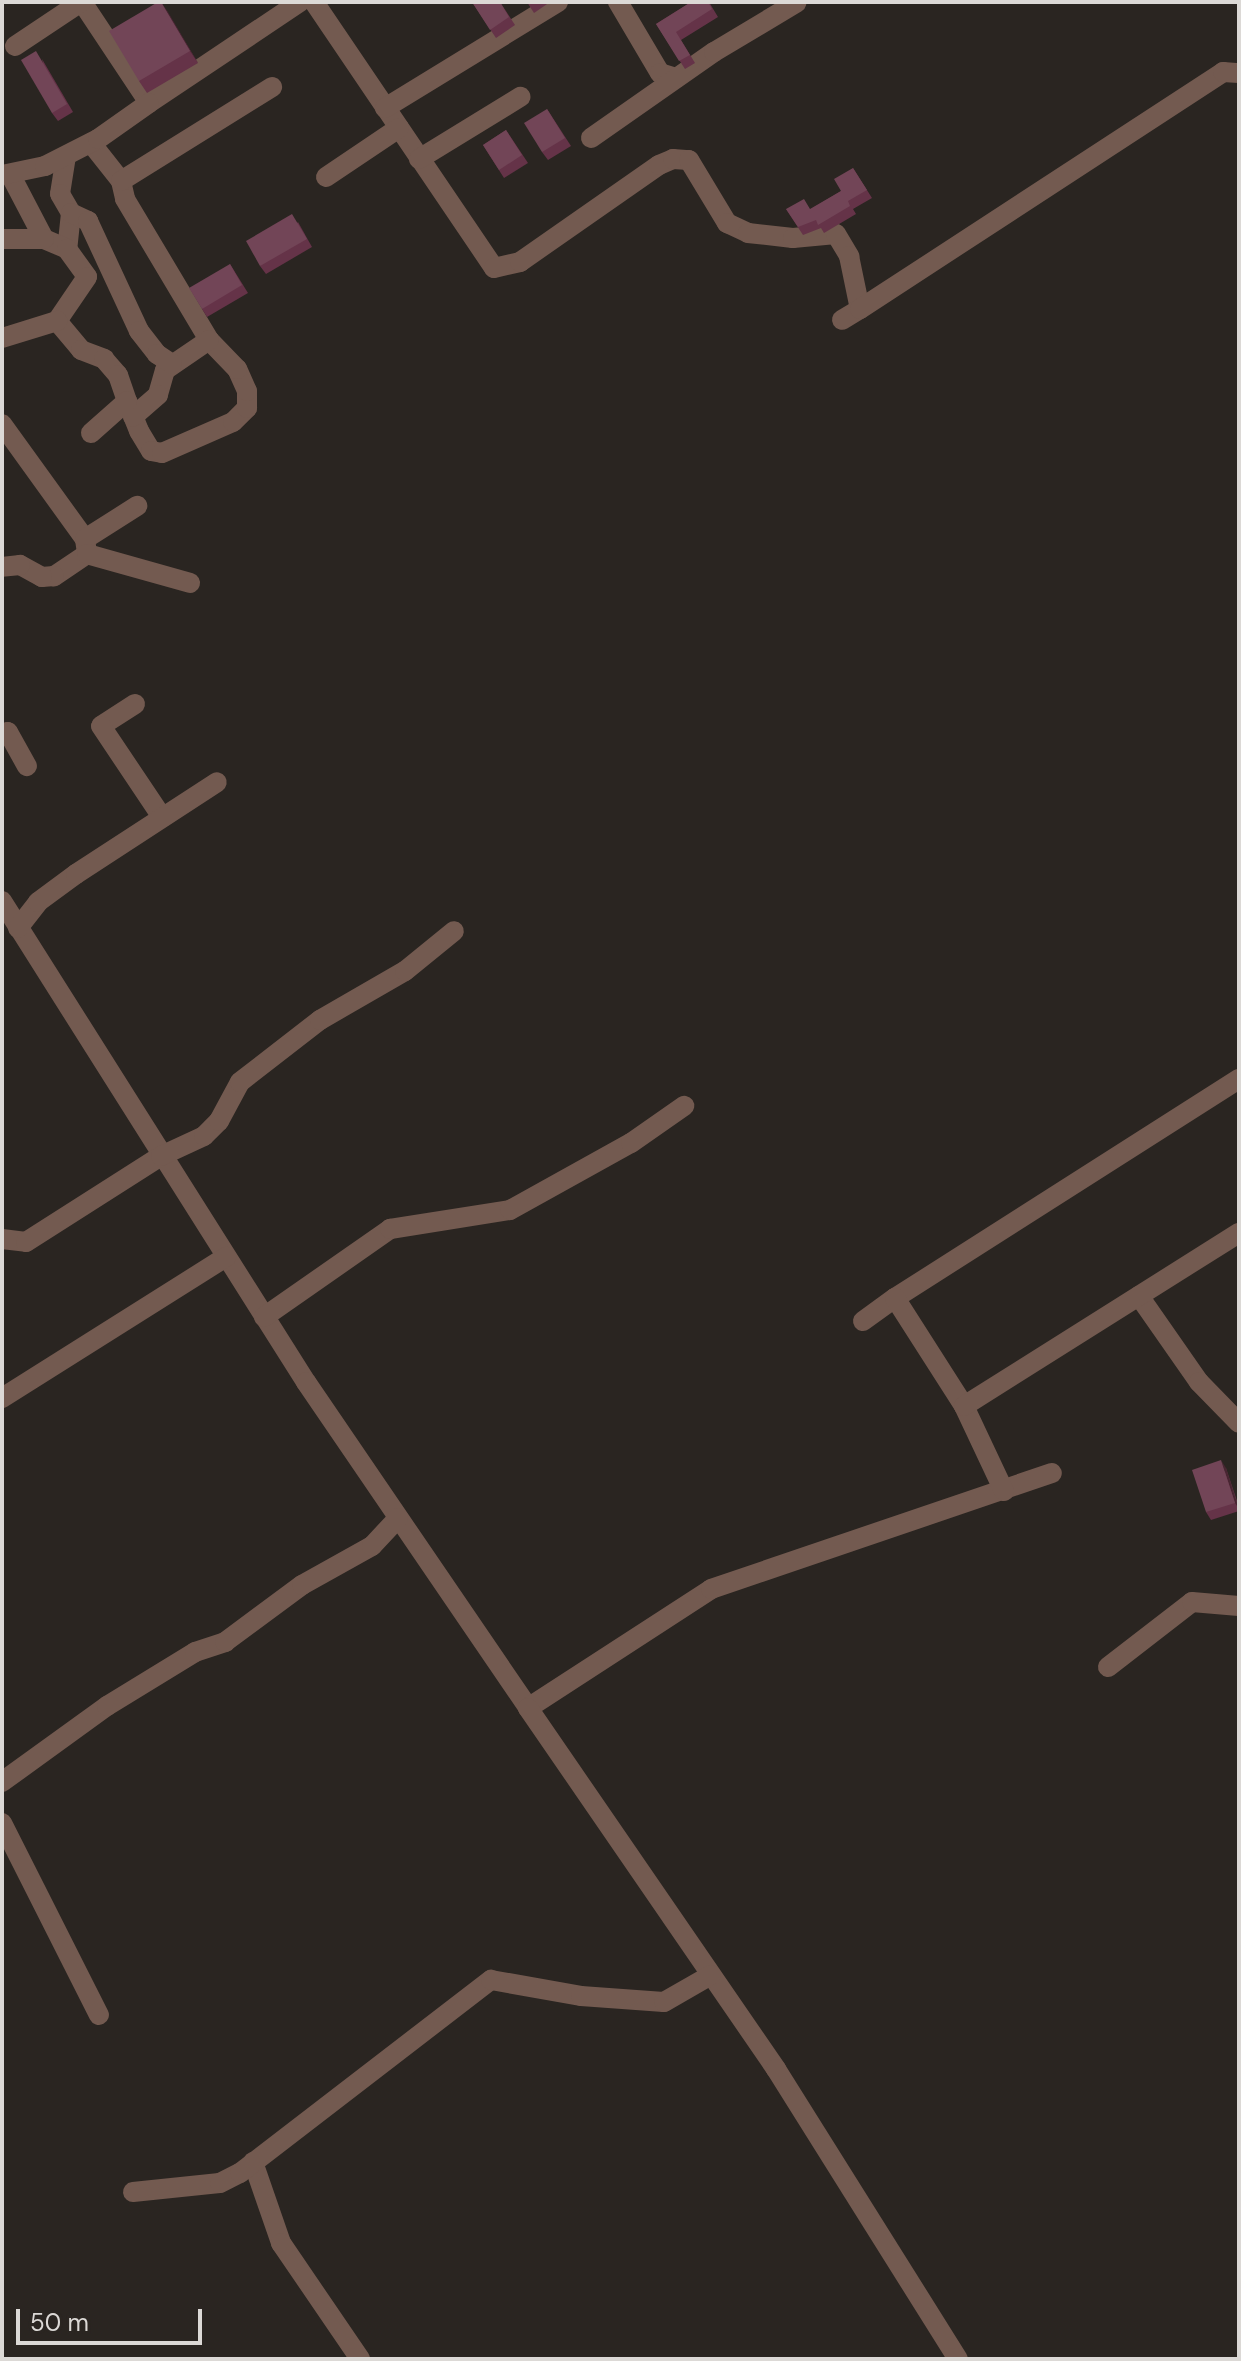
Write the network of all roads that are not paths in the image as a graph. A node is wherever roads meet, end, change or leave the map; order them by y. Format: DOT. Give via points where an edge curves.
graph roads {
  1 [pos="82,2"];
  2 [pos="300,2"];
  3 [pos="314,2"];
  4 [pos="558,2"];
  5 [pos="618,2"];
  6 [pos="796,2"];
  7 [pos="15,46"];
  8 [pos="1239,73"];
  9 [pos="676,78"];
  10 [pos="272,87"];
  11 [pos="520,97"];
  12 [pos="149,103"];
  13 [pos="385,108"];
  14 [pos="399,128"];
  15 [pos="591,138"];
  16 [pos="91,143"];
  17 [pos="66,156"];
  18 [pos="419,159"];
  19 [pos="6,175"];
  20 [pos="326,177"];
  21 [pos="121,181"];
  22 [pos="71,213"];
  23 [pos="2,239"];
  24 [pos="44,239"];
  25 [pos="67,249"];
  26 [pos="860,309"];
  27 [pos="842,320"];
  28 [pos="57,321"];
  29 [pos="2,338"];
  30 [pos="209,340"];
  31 [pos="172,364"];
  32 [pos="130,409"];
  33 [pos="2,424"];
  34 [pos="91,433"];
  35 [pos="137,506"];
  36 [pos="86,546"];
  37 [pos="2,567"];
  38 [pos="190,583"];
  39 [pos="135,704"];
  40 [pos="2,736"];
  41 [pos="27,766"];
  42 [pos="217,782"];
  43 [pos="162,817"];
  44 [pos="2,901"];
  45 [pos="18,928"];
  46 [pos="454,931"];
  47 [pos="1239,1079"];
  48 [pos="684,1106"];
  49 [pos="161,1156"];
  50 [pos="1239,1233"];
  51 [pos="2,1239"];
  52 [pos="226,1257"];
  53 [pos="1139,1296"];
  54 [pos="895,1298"];
  55 [pos="264,1317"];
  56 [pos="863,1321"];
  57 [pos="2,1398"];
  58 [pos="964,1406"];
  59 [pos="1239,1423"];
  60 [pos="1052,1473"];
  61 [pos="1004,1491"];
  62 [pos="398,1518"];
  63 [pos="1239,1606"];
  64 [pos="1108,1667"];
  65 [pos="528,1708"];
  66 [pos="2,1782"];
  67 [pos="2,1823"];
  68 [pos="711,1975"];
  69 [pos="99,2015"];
  70 [pos="253,2162"];
  71 [pos="133,2192"];
  72 [pos="360,2359"];
  73 [pos="958,2359"];
  1 -- 7 [label="street"];
  1 -- 12 [label="street"];
  2 -- 12 [label="street"];
  3 -- 13 [label="street"];
  4 -- 13 [label="street"];
  5 -- 9 [label="street" via="660,73"];
  6 -- 9 [label="street"];
  8 -- 26 [label="street" via="1223,72"];
  9 -- 15 [label="street"];
  10 -- 21 [label="street"];
  11 -- 18 [label="street"];
  12 -- 16 [label="street"];
  13 -- 14 [label="street"];
  14 -- 18 [label="street"];
  14 -- 20 [label="street"];
  16 -- 17 [label="street"];
  16 -- 21 [label="street"];
  17 -- 19 [label="street"];
  17 -- 22 [label="street" via="60,194"];
  18 -- 26 [label="street" via="494,268 520,262 659,165 689,160 727,223 763,235 836,234 849,256"];
  19 -- 24 [label="street"];
  21 -- 30 [label="street" via="125,199"];
  22 -- 25 [label="street"];
  22 -- 31 [label="street" via="88,221 139,331"];
  23 -- 24 [label="street"];
  24 -- 25 [label="street"];
  25 -- 28 [label="street" via="87,277"];
  26 -- 27 [label="street"];
  28 -- 29 [label="street"];
  28 -- 32 [label="street" via="81,350 104,359"];
  30 -- 31 [label="street"];
  30 -- 32 [label="street" via="237,369 247,391 247,408 233,422 162,453 151,451"];
  31 -- 32 [label="street" via="158,395"];
  32 -- 34 [label="street"];
  33 -- 36 [label="street"];
  35 -- 36 [label="street"];
  36 -- 37 [label="street" via="54,576 42,577 20,565"];
  36 -- 38 [label="street"];
  39 -- 43 [label="street" via="101,726"];
  40 -- 41 [label="street" via="8,732"];
  42 -- 43 [label="street"];
  43 -- 45 [label="street" via="38,902"];
  44 -- 45 [label="street"];
  45 -- 49 [label="street"];
  46 -- 49 [label="street" via="405,971 302,1034 240,1082 219,1121 204,1136"];
  47 -- 54 [label="street"];
  48 -- 55 [label="street" via="631,1143 510,1210 390,1229"];
  49 -- 51 [label="street" via="26,1242"];
  49 -- 52 [label="street"];
  50 -- 53 [label="street"];
  52 -- 55 [label="street"];
  52 -- 57 [label="street"];
  53 -- 58 [label="street"];
  53 -- 59 [label="street" via="1199,1382"];
  54 -- 56 [label="street"];
  54 -- 58 [label="street"];
  55 -- 62 [label="street"];
  58 -- 61 [label="street"];
  60 -- 61 [label="street"];
  61 -- 65 [label="street" via="711,1589"];
  62 -- 65 [label="street"];
  62 -- 66 [label="street" via="372,1546 302,1585 225,1642 195,1652 107,1706"];
  63 -- 64 [label="street" via="1192,1602"];
  65 -- 68 [label="street"];
  67 -- 69 [label="street"];
  68 -- 70 [label="street" via="664,2002 581,1996 491,1980"];
  68 -- 73 [label="street"];
  70 -- 71 [label="street" via="220,2183"];
  70 -- 72 [label="street" via="281,2243"];
}
